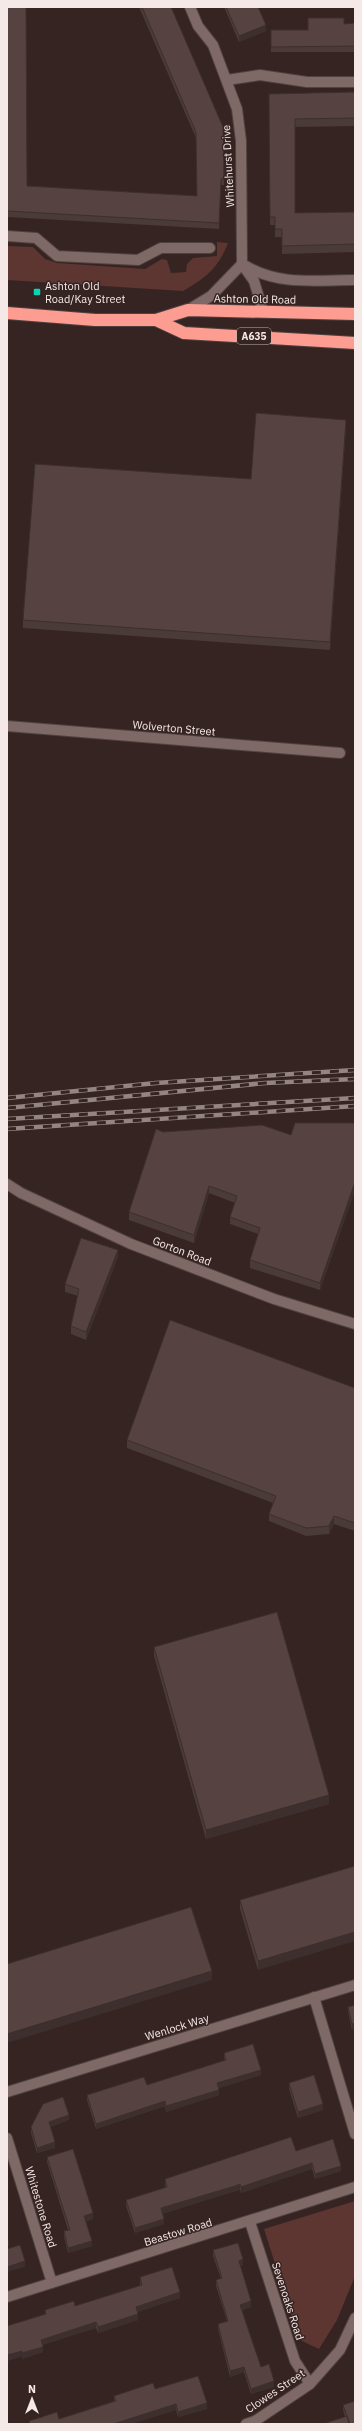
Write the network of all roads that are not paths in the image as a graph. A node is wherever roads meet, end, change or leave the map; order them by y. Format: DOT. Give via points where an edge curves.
graph roads {
  1 [pos="190,7"];
  2 [pos="227,80"];
  3 [pos="355,82"];
  4 [pos="7,236"];
  5 [pos="210,248"];
  6 [pos="242,264"];
  7 [pos="355,280"];
  8 [pos="188,310"];
  9 [pos="263,311"];
  10 [pos="7,313"];
  11 [pos="355,314"];
  12 [pos="156,320"];
  13 [pos="355,343"];
  14 [pos="7,726"];
  15 [pos="340,753"];
  16 [pos="7,1184"];
  17 [pos="355,1324"];
  18 [pos="355,1985"];
  19 [pos="314,1997"];
  20 [pos="7,2092"];
  21 [pos="355,2134"];
  22 [pos="7,2138"];
  23 [pos="355,2187"];
  24 [pos="250,2222"];
  25 [pos="52,2283"];
  26 [pos="7,2297"];
  27 [pos="355,2318"];
  28 [pos="310,2384"];
  29 [pos="246,2424"];
  1 -- 2 [label="street, Whitehurst Drive" via="198,26 213,45"];
  2 -- 3 [label="street" via="260,75 307,82"];
  2 -- 6 [label="street, Whitehurst Drive" via="237,109 241,140"];
  4 -- 5 [label="street" via="36,238 57,256 138,260 161,248"];
  6 -- 7 [label="street" via="263,276 292,281"];
  6 -- 8 [label="street" via="211,296"];
  6 -- 9 [label="street" via="254,281"];
  8 -- 9 [label="highway, Ashton Old Road / A635"];
  8 -- 12 [label="highway, Ashton Old Road / A635"];
  9 -- 11 [label="highway, Ashton Old Road / A635"];
  10 -- 12 [label="highway, Ashton Old Road / A635" via="95,320"];
  12 -- 13 [label="highway, Ashton Old Road / A635" via="184,333"];
  14 -- 15 [label="street, Wolverton Street"];
  16 -- 17 [label="street, Gorton Road" via="21,1194 131,1244 274,1299"];
  18 -- 19 [label="street, Wenlock Way"];
  19 -- 20 [label="street, Wenlock Way"];
  19 -- 21 [label="street"];
  22 -- 25 [label="street, Whitestone Road"];
  23 -- 24 [label="street, Beastow Road"];
  24 -- 25 [label="street, Beastow Road"];
  24 -- 28 [label="street, Sevenoaks Road" via="295,2361"];
  25 -- 26 [label="street, Beastow Road"];
  27 -- 28 [label="street, Clowes Street" via="340,2350"];
  28 -- 29 [label="street, Clowes Street" via="255,2421"];
}
